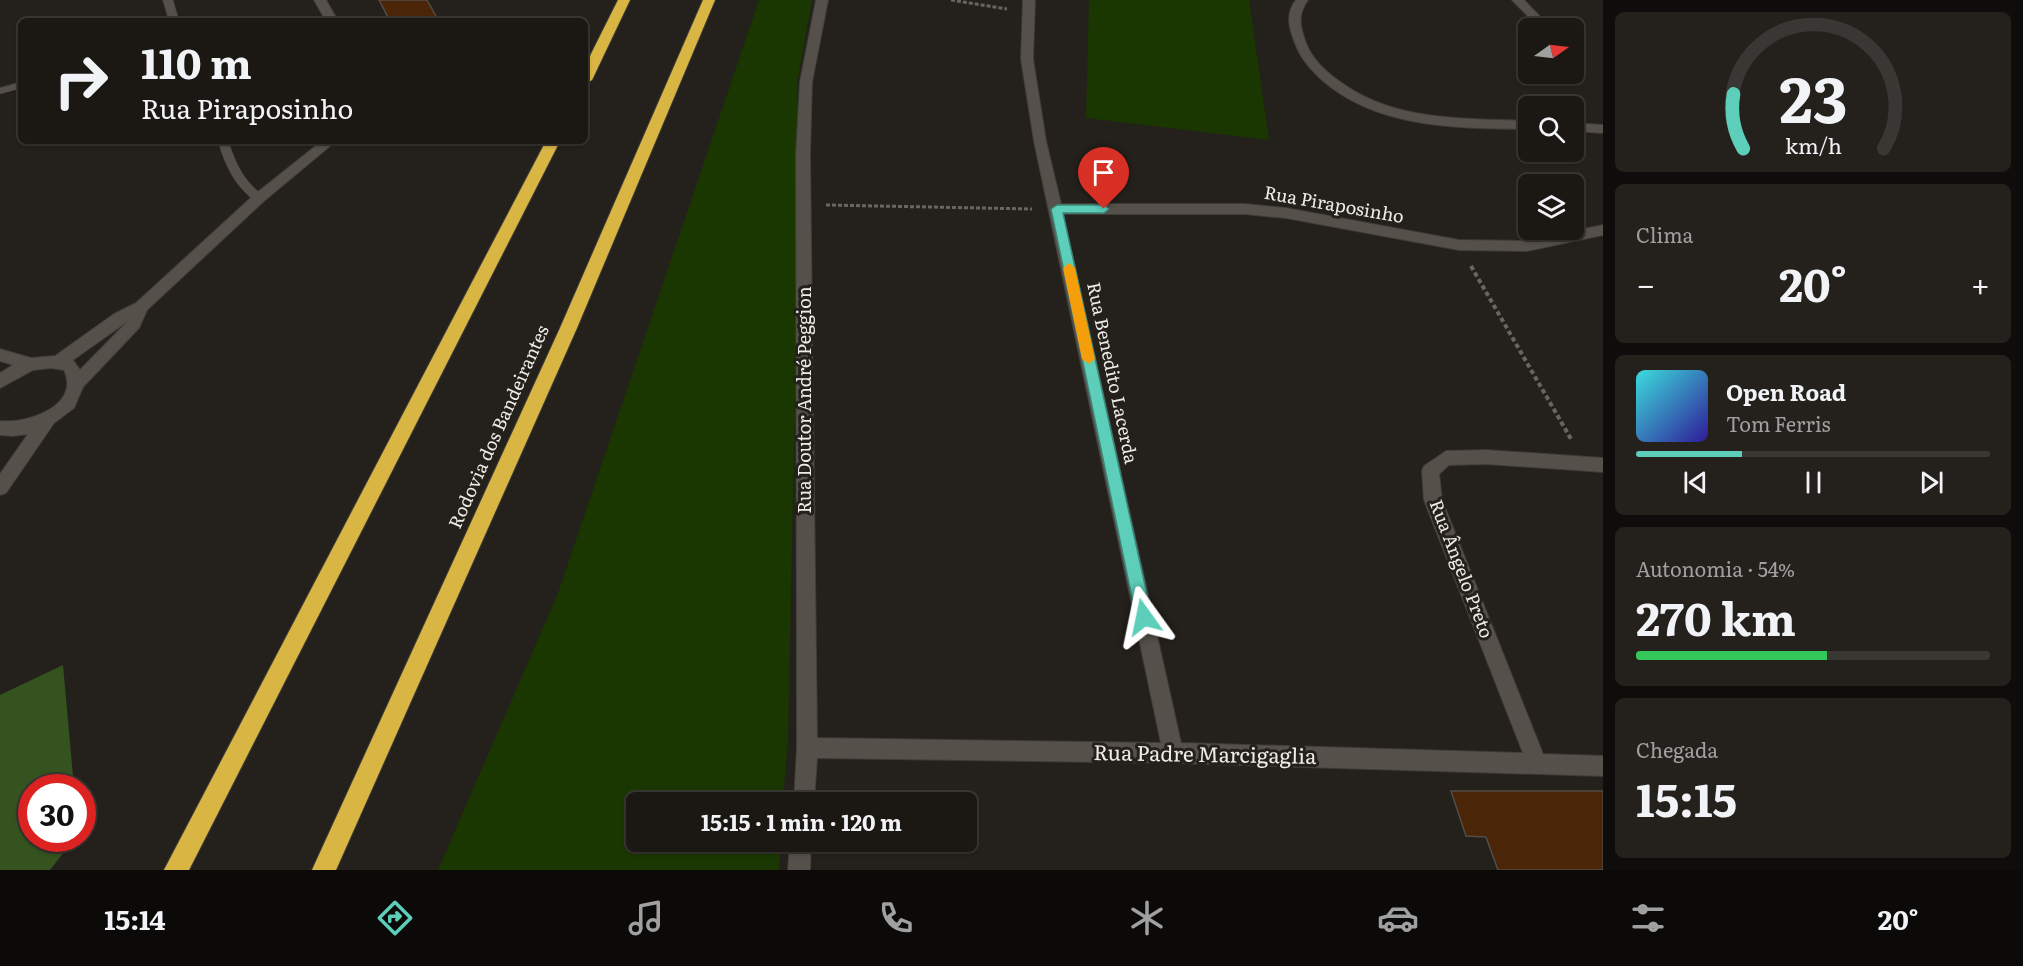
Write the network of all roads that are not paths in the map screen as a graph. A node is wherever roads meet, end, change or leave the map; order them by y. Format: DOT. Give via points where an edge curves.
graph roads {
  1 [pos="168,0"];
  2 [pos="320,0"];
  3 [pos="624,0"];
  4 [pos="710,0"];
  5 [pos="822,0"];
  6 [pos="1302,0"];
  7 [pos="1518,0"];
  8 [pos="1028,6"];
  9 [pos="173,18"];
  10 [pos="330,18"];
  11 [pos="1536,18"];
  12 [pos="588,74"];
  13 [pos="18,86"];
  14 [pos="0,91"];
  15 [pos="1518,124"];
  16 [pos="1584,128"];
  17 [pos="1603,129"];
  18 [pos="224,144"];
  19 [pos="326,144"];
  20 [pos="551,144"];
  21 [pos="259,198"];
  22 [pos="1057,209"];
  23 [pos="1603,230"];
  24 [pos="141,307"];
  25 [pos="0,356"];
  26 [pos="59,362"];
  27 [pos="29,364"];
  28 [pos="0,382"];
  29 [pos="77,383"];
  30 [pos="48,419"];
  31 [pos="0,428"];
  32 [pos="1603,465"];
  33 [pos="0,488"];
  34 [pos="807,748"];
  35 [pos="1173,753"];
  36 [pos="1537,764"];
  37 [pos="1603,766"];
  38 [pos="805,792"];
  39 [pos="800,852"];
  40 [pos="176,870"];
  41 [pos="324,870"];
  42 [pos="799,870"];
  1 -- 9 [label="lane"];
  2 -- 10 [label="street"];
  3 -- 12 [label="highway"];
  4 -- 41 [label="highway, Rodovia dos Bandeirantes"];
  5 -- 34 [label="street, Rua Doutor André Peggion" via="806,82"];
  6 -- 15 [label="street" via="1294,9 1294,26 1303,51 1321,73 1347,94 1394,113"];
  7 -- 11 [label="street"];
  8 -- 22 [label="street, Rua Benedito Lacerda" via="1027,59 1040,141"];
  13 -- 14 [label="lane"];
  16 -- 17 [label="street"];
  18 -- 21 [label="lane" via="234,174 245,189"];
  19 -- 21 [label="street"];
  20 -- 40 [label="highway"];
  21 -- 24 [label="street"];
  22 -- 23 [label="street, Rua Piraposinho" via="1266,211 1459,245 1527,246"];
  22 -- 35 [label="street, Rua Benedito Lacerda"];
  24 -- 26 [label="street" via="119,318"];
  24 -- 29 [label="street" via="134,324"];
  25 -- 27 [label="street"];
  26 -- 27 [label="street"];
  26 -- 29 [label="street" via="70,365"];
  27 -- 28 [label="street"];
  29 -- 30 [label="street" via="73,396"];
  30 -- 31 [label="street" via="16,429"];
  30 -- 33 [label="street"];
  32 -- 36 [label="street, Rua Ângelo Preto" via="1446,458 1430,471 1432,500"];
  34 -- 35 [label="street, Rua Padre Marcigaglia"];
  34 -- 38 [label="street, Rua Doutor André Peggion"];
  35 -- 36 [label="street, Rua Padre Marcigaglia"];
  36 -- 37 [label="street, Rua Padre Marcigaglia"];
  39 -- 42 [label="street"];
}
